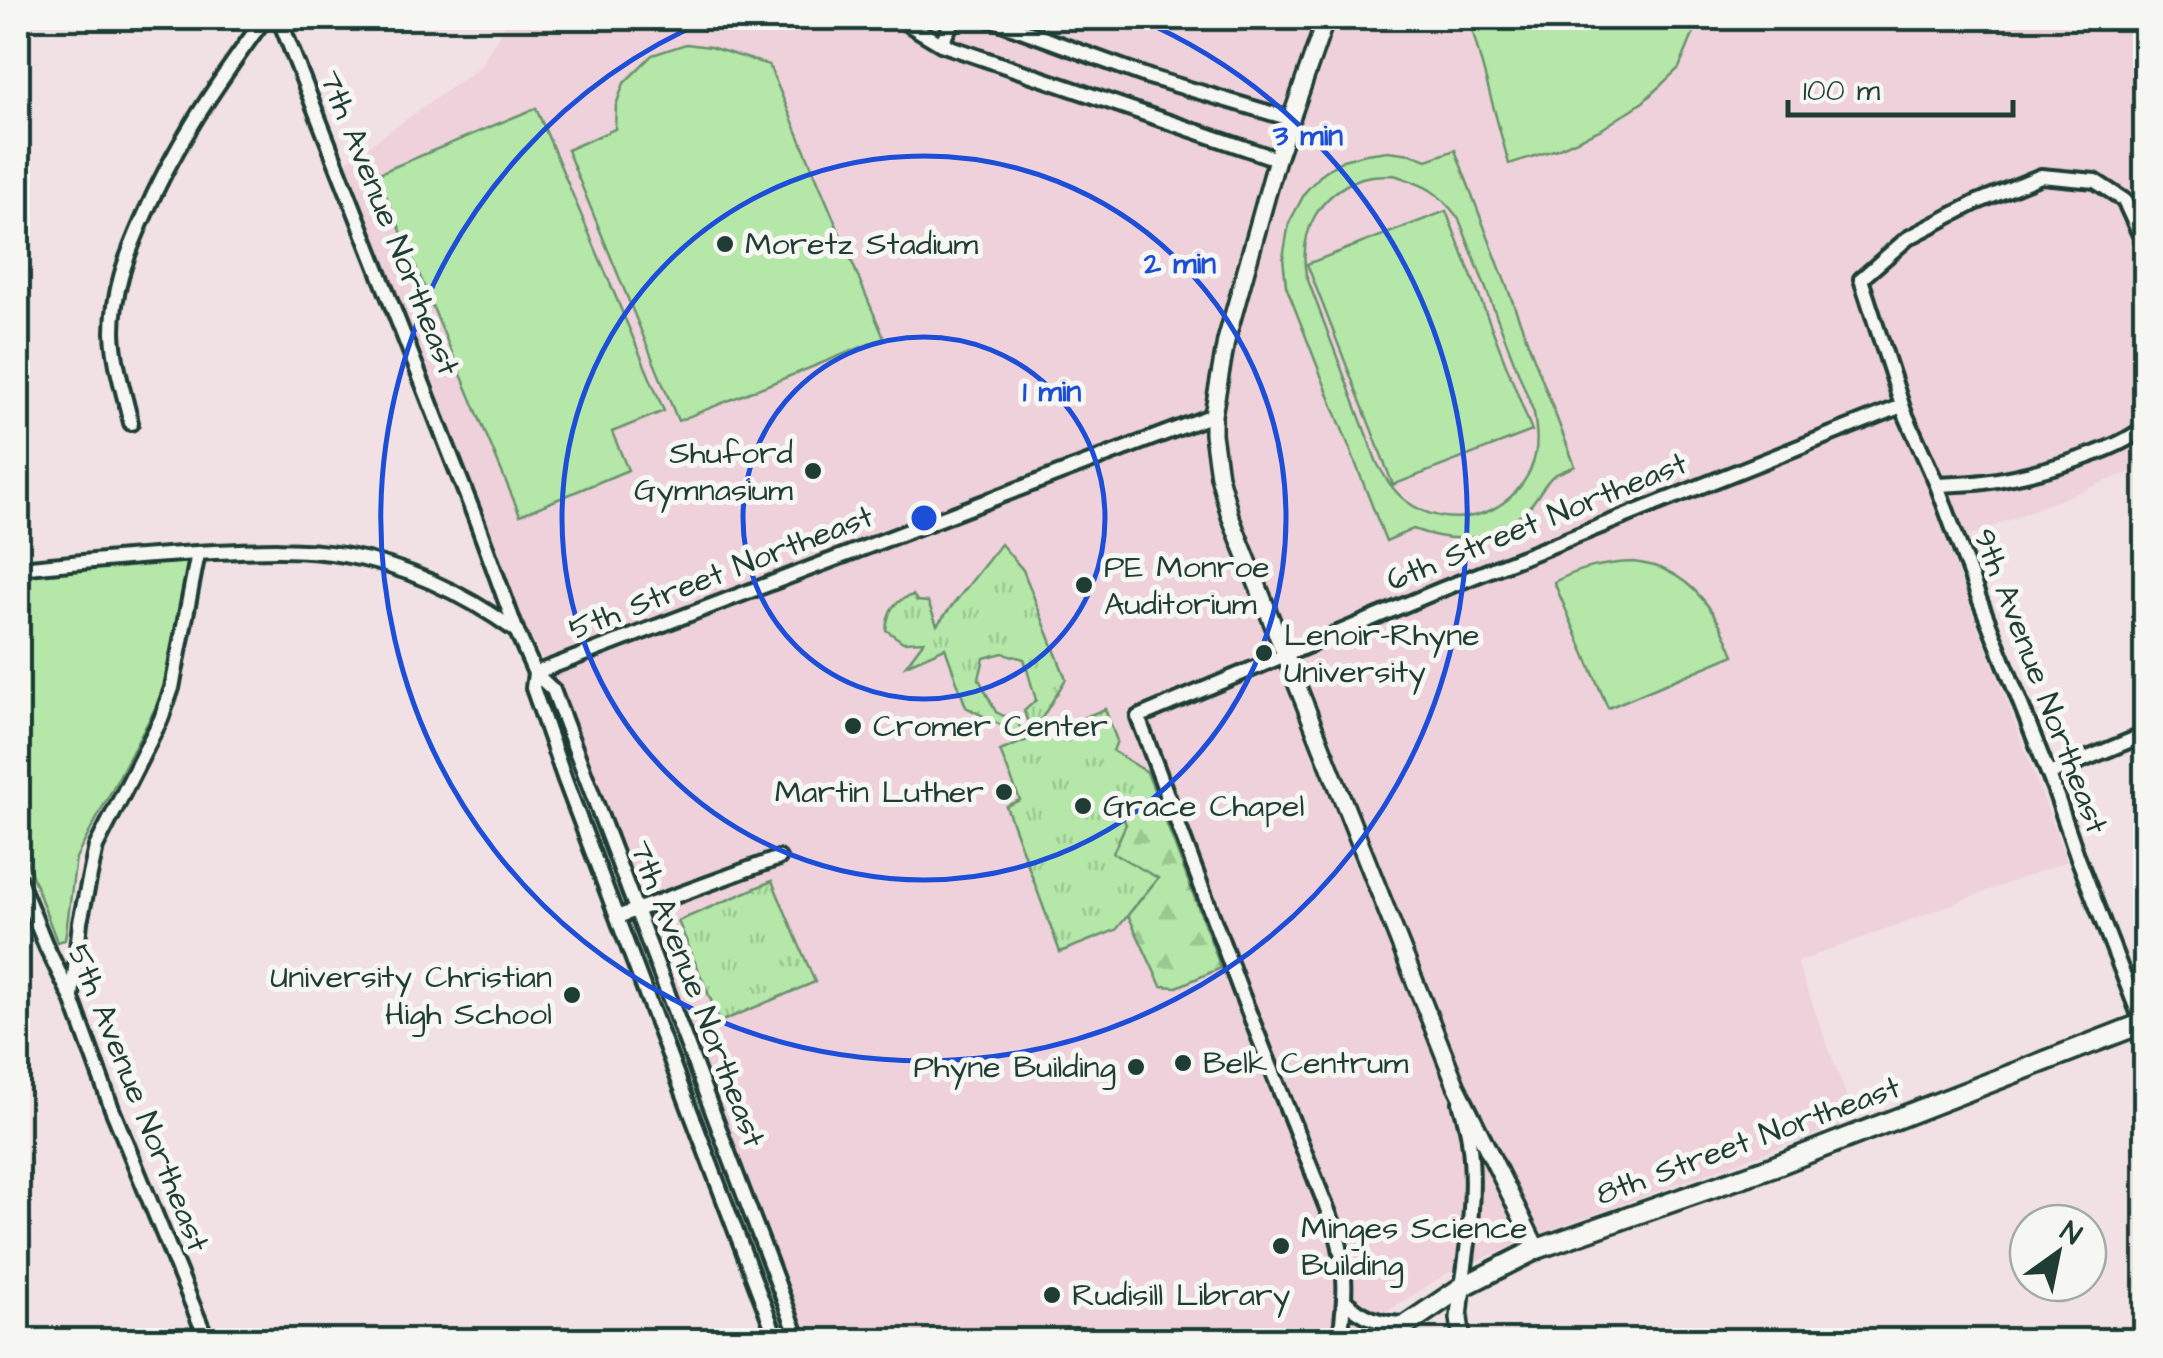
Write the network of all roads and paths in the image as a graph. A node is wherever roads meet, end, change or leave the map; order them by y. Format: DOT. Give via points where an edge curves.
graph roads {
  1 [pos="266,18"];
  2 [pos="278,18"];
  3 [pos="898,18"];
  4 [pos="954,18"];
  5 [pos="988,18"];
  6 [pos="1326,18"];
  7 [pos="941,44"];
  8 [pos="1291,119"];
  9 [pos="1277,160"];
  10 [pos="2146,248"];
  11 [pos="1902,406"];
  12 [pos="1213,415"];
  13 [pos="130,423"];
  14 [pos="2146,426"];
  15 [pos="1938,485"];
  16 [pos="198,553"];
  17 [pos="18,568"];
  18 [pos="517,632"];
  19 [pos="1284,655"];
  20 [pos="534,673"];
  21 [pos="2146,734"];
  22 [pos="2049,774"];
  23 [pos="779,858"];
  24 [pos="18,877"];
  25 [pos="636,911"];
  26 [pos="617,917"];
  27 [pos="72,998"];
  28 [pos="2144,1026"];
  29 [pos="1456,1085"];
  30 [pos="1537,1249"];
  31 [pos="1462,1288"];
  32 [pos="1344,1300"];
  33 [pos="1406,1324"];
  34 [pos="203,1339"];
  35 [pos="777,1340"];
  36 [pos="799,1340"];
  37 [pos="1340,1340"];
  38 [pos="1384,1340"];
  39 [pos="1462,1340"];
  1 -- 13 [label="street" via="172,158 125,260 114,332"];
  2 -- 18 [label="street, 7th Avenue Northeast"];
  3 -- 7 [label="street"];
  4 -- 7 [label="street"];
  5 -- 8 [label="street" via="1149,77"];
  6 -- 8 [label="street"];
  7 -- 9 [label="street"];
  8 -- 9 [label="street"];
  9 -- 12 [label="street" via="1226,341"];
  10 -- 11 [label="street, 9th Avenue Northeast" via="2124,200 2095,181 2041,176 1908,238 1862,279"];
  11 -- 15 [label="street, 9th Avenue Northeast"];
  11 -- 19 [label="street, 6th Street Northeast"];
  12 -- 19 [label="street" via="1226,503"];
  12 -- 20 [label="street, 5th Street Northeast"];
  14 -- 15 [label="street" via="2082,459 1985,482"];
  15 -- 22 [label="street, 9th Avenue Northeast"];
  16 -- 17 [label="street"];
  16 -- 18 [label="street" via="300,550 374,562 448,589"];
  16 -- 27 [label="street" via="172,688 96,847"];
  18 -- 20 [label="street, 7th Avenue Northeast"];
  19 -- 29 [label="street"];
  19 -- 32 [label="street, 6th Street Northeast" via="1138,716 1336,1232"];
  20 -- 25 [label="street, 7th Avenue Northeast" via="553,690"];
  20 -- 26 [label="street, 7th Avenue Northeast" via="538,704"];
  21 -- 22 [label="street"];
  22 -- 28 [label="street, 9th Avenue Northeast"];
  23 -- 25 [label="street"];
  24 -- 27 [label="street, 5th Avenue Northeast"];
  25 -- 26 [label="street"];
  25 -- 36 [label="street, 7th Avenue Northeast"];
  26 -- 35 [label="street, 7th Avenue Northeast"];
  27 -- 34 [label="street, 5th Avenue Northeast"];
  28 -- 30 [label="main road, 8th Street Northeast" via="1772,1168"];
  29 -- 30 [label="street"];
  29 -- 31 [label="street" via="1472,1178"];
  30 -- 31 [label="main road, 8th Street Northeast"];
  31 -- 33 [label="main road, 8th Street Northeast"];
  31 -- 39 [label="street"];
  32 -- 33 [label="street" via="1370,1319"];
  32 -- 37 [label="street"];
  33 -- 38 [label="main road, 8th Street Northeast"];
}
